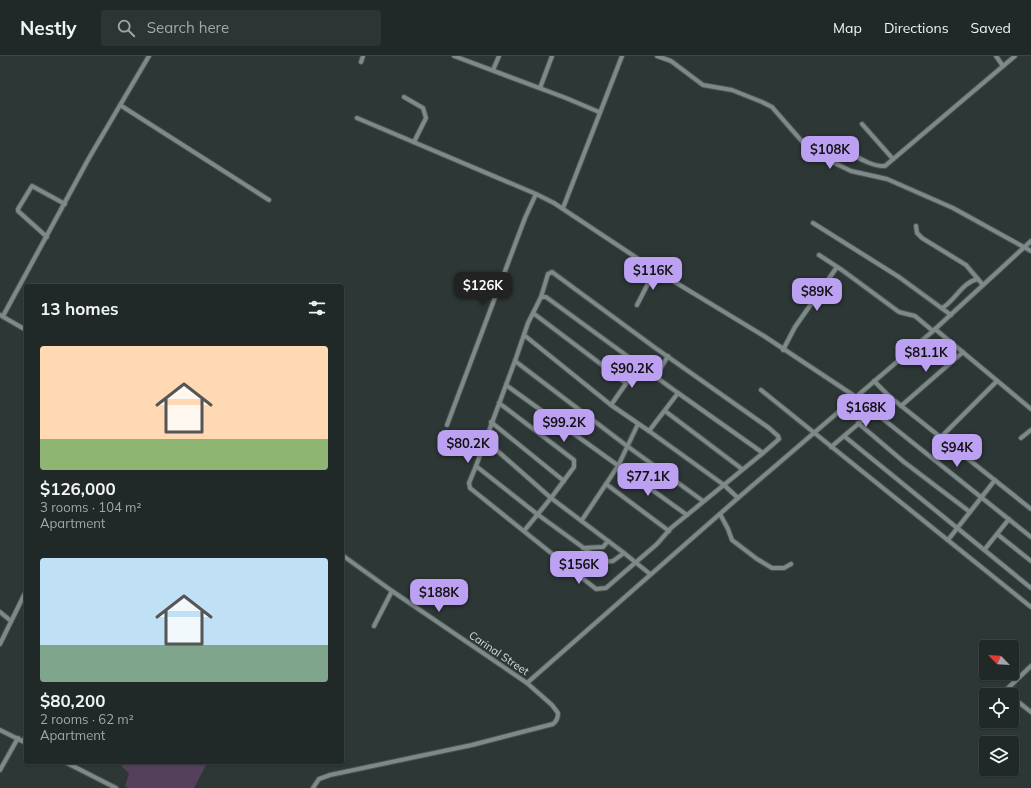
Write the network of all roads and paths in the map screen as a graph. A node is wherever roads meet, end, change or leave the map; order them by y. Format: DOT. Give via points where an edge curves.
graph roads {
  1 [pos="149,56"];
  2 [pos="363,56"];
  3 [pos="454,56"];
  4 [pos="499,56"];
  5 [pos="552,56"];
  6 [pos="622,56"];
  7 [pos="657,56"];
  8 [pos="996,56"];
  9 [pos="1015,56"];
  10 [pos="361,62"];
  11 [pos="1003,66"];
  12 [pos="493,70"];
  13 [pos="540,88"];
  14 [pos="404,97"];
  15 [pos="120,105"];
  16 [pos="599,112"];
  17 [pos="357,118"];
  18 [pos="862,124"];
  19 [pos="414,142"];
  20 [pos="843,142"];
  21 [pos="893,160"];
  22 [pos="536,194"];
  23 [pos="269,200"];
  24 [pos="65,204"];
  25 [pos="563,208"];
  26 [pos="813,223"];
  27 [pos="916,226"];
  28 [pos="47,237"];
  29 [pos="1031,241"];
  30 [pos="1025,247"];
  31 [pos="1031,251"];
  32 [pos="819,255"];
  33 [pos="837,266"];
  34 [pos="655,270"];
  35 [pos="978,279"];
  36 [pos="984,285"];
  37 [pos="541,297"];
  38 [pos="637,306"];
  39 [pos="942,308"];
  40 [pos="533,313"];
  41 [pos="951,314"];
  42 [pos="1,316"];
  43 [pos="24,329"];
  44 [pos="934,330"];
  45 [pos="524,335"];
  46 [pos="783,350"];
  47 [pos="963,352"];
  48 [pos="668,356"];
  49 [pos="515,361"];
  50 [pos="639,365"];
  51 [pos="656,376"];
  52 [pos="874,381"];
  53 [pos="997,381"];
  54 [pos="626,383"];
  55 [pos="506,385"];
  56 [pos="761,390"];
  57 [pos="678,393"];
  58 [pos="890,396"];
  59 [pos="856,397"];
  60 [pos="499,403"];
  61 [pos="611,405"];
  62 [pos="901,406"];
  63 [pos="1031,409"];
  64 [pos="665,411"];
  65 [pos="873,411"];
  66 [pos="491,422"];
  67 [pos="858,423"];
  68 [pos="638,424"];
  69 [pos="447,425"];
  70 [pos="1031,430"];
  71 [pos="649,432"];
  72 [pos="815,433"];
  73 [pos="844,436"];
  74 [pos="940,437"];
  75 [pos="1021,438"];
  76 [pos="485,440"];
  77 [pos="627,446"];
  78 [pos="831,447"];
  79 [pos="763,453"];
  80 [pos="476,466"];
  81 [pos="618,466"];
  82 [pos="742,469"];
  83 [pos="996,480"];
  84 [pos="564,482"];
  85 [pos="606,484"];
  86 [pos="724,485"];
  87 [pos="981,497"];
  88 [pos="551,498"];
  89 [pos="738,498"];
  90 [pos="703,501"];
  91 [pos="1031,509"];
  92 [pos="970,512"];
  93 [pos="537,514"];
  94 [pos="687,514"];
  95 [pos="720,514"];
  96 [pos="1009,519"];
  97 [pos="582,520"];
  98 [pos="958,528"];
  99 [pos="524,531"];
  100 [pos="669,531"];
  101 [pos="997,534"];
  102 [pos="1031,537"];
  103 [pos="948,540"];
  104 [pos="608,541"];
  105 [pos="583,548"];
  106 [pos="985,549"];
  107 [pos="624,553"];
  108 [pos="344,556"];
  109 [pos="1031,561"];
  110 [pos="636,562"];
  111 [pos="791,564"];
  112 [pos="650,574"];
  113 [pos="1031,588"];
  114 [pos="392,591"];
  115 [pos="24,595"];
  116 [pos="1031,607"];
  117 [pos="0,612"];
  118 [pos="11,621"];
  119 [pos="374,626"];
  120 [pos="0,644"];
  121 [pos="1031,666"];
  122 [pos="527,683"];
  123 [pos="1008,688"];
  124 [pos="1019,702"];
  125 [pos="1031,712"];
  126 [pos="0,730"];
  127 [pos="18,738"];
  128 [pos="24,742"];
  129 [pos="68,764"];
  130 [pos="0,770"];
  131 [pos="116,788"];
  132 [pos="313,788"];
  1 -- 15 [label="street"];
  2 -- 10 [label="street"];
  3 -- 12 [label="street"];
  4 -- 12 [label="street"];
  5 -- 13 [label="street"];
  6 -- 16 [label="street"];
  7 -- 30 [label="street" via="671,61 703,85 732,90 772,107 806,146 818,155 851,171 894,182 954,208"];
  8 -- 11 [label="street"];
  9 -- 11 [label="street"];
  11 -- 21 [label="street"];
  12 -- 13 [label="street"];
  13 -- 16 [label="street"];
  14 -- 19 [label="street" via="423,108 426,118"];
  15 -- 23 [label="street"];
  15 -- 24 [label="street"];
  16 -- 25 [label="street"];
  17 -- 19 [label="street"];
  18 -- 21 [label="street"];
  19 -- 22 [label="street"];
  20 -- 21 [label="street" via="854,154 876,165 885,166"];
  22 -- 25 [label="street"];
  22 -- 69 [label="street"];
  24 -- 28 [label="street"];
  24 -- 28 [label="street" via="32,186 18,208 18,211"];
  25 -- 34 [label="street"];
  26 -- 39 [label="street" via="899,277"];
  27 -- 35 [label="street" via="917,233 922,238 966,265"];
  28 -- 42 [label="street"];
  29 -- 30 [label="street"];
  30 -- 31 [label="street"];
  30 -- 36 [label="street"];
  32 -- 33 [label="street"];
  33 -- 44 [label="street" via="898,312 915,316"];
  33 -- 46 [label="street"];
  34 -- 38 [label="street"];
  34 -- 46 [label="street"];
  35 -- 36 [label="street"];
  35 -- 39 [label="street" via="972,281"];
  36 -- 41 [label="street"];
  37 -- 40 [label="street"];
  37 -- 48 [label="street" via="548,274 552,272"];
  37 -- 50 [label="street" via="546,297"];
  39 -- 41 [label="street"];
  40 -- 45 [label="street"];
  40 -- 54 [label="street"];
  41 -- 44 [label="street"];
  42 -- 43 [label="street"];
  44 -- 47 [label="street"];
  44 -- 52 [label="street"];
  45 -- 49 [label="street"];
  45 -- 61 [label="street"];
  46 -- 59 [label="street"];
  47 -- 53 [label="street"];
  47 -- 62 [label="street"];
  48 -- 51 [label="street"];
  48 -- 79 [label="street" via="778,436 777,442"];
  49 -- 55 [label="street"];
  49 -- 77 [label="street"];
  50 -- 51 [label="street"];
  50 -- 54 [label="street"];
  51 -- 57 [label="street"];
  52 -- 58 [label="street"];
  52 -- 59 [label="street"];
  53 -- 63 [label="street"];
  53 -- 74 [label="street"];
  54 -- 61 [label="street"];
  55 -- 60 [label="street"];
  55 -- 81 [label="street"];
  56 -- 72 [label="street"];
  57 -- 64 [label="street"];
  57 -- 79 [label="street"];
  58 -- 62 [label="street"];
  58 -- 65 [label="street"];
  59 -- 72 [label="street"];
  60 -- 66 [label="street"];
  60 -- 84 [label="street" via="574,460 574,467"];
  61 -- 68 [label="street"];
  62 -- 74 [label="street"];
  64 -- 71 [label="street"];
  64 -- 82 [label="street"];
  65 -- 67 [label="street"];
  65 -- 87 [label="street"];
  66 -- 76 [label="street"];
  66 -- 84 [label="street"];
  67 -- 73 [label="street"];
  67 -- 92 [label="street"];
  68 -- 71 [label="street"];
  68 -- 77 [label="street"];
  70 -- 75 [label="street"];
  71 -- 86 [label="street"];
  72 -- 78 [label="street"];
  72 -- 89 [label="street"];
  73 -- 78 [label="street"];
  73 -- 98 [label="street"];
  74 -- 83 [label="street"];
  76 -- 80 [label="street"];
  76 -- 88 [label="street"];
  77 -- 81 [label="street"];
  77 -- 90 [label="street"];
  78 -- 103 [label="street"];
  79 -- 82 [label="street"];
  80 -- 93 [label="street"];
  80 -- 99 [label="street" via="469,483 470,488"];
  81 -- 85 [label="street"];
  81 -- 94 [label="street"];
  82 -- 86 [label="street"];
  83 -- 87 [label="street"];
  83 -- 91 [label="street"];
  84 -- 88 [label="street"];
  85 -- 97 [label="street"];
  85 -- 100 [label="street"];
  86 -- 89 [label="street"];
  86 -- 90 [label="street"];
  87 -- 92 [label="street"];
  87 -- 96 [label="street"];
  88 -- 93 [label="street"];
  88 -- 97 [label="street"];
  89 -- 95 [label="street"];
  90 -- 94 [label="street"];
  92 -- 98 [label="street"];
  93 -- 99 [label="street"];
  93 -- 105 [label="street"];
  94 -- 100 [label="street"];
  95 -- 111 [label="street" via="732,540 757,559 778,569"];
  95 -- 112 [label="street"];
  96 -- 101 [label="street"];
  96 -- 102 [label="street"];
  97 -- 104 [label="street"];
  98 -- 103 [label="street"];
  98 -- 106 [label="street"];
  99 -- 110 [label="street" via="596,589 606,588"];
  100 -- 110 [label="street"];
  101 -- 106 [label="street"];
  101 -- 109 [label="street"];
  103 -- 116 [label="street"];
  104 -- 105 [label="street" via="603,546"];
  104 -- 107 [label="street"];
  105 -- 107 [label="street" via="603,562 617,559"];
  106 -- 113 [label="street"];
  107 -- 110 [label="street"];
  108 -- 114 [label="street, Carinal Street"];
  110 -- 112 [label="street"];
  112 -- 122 [label="street"];
  114 -- 119 [label="street"];
  114 -- 122 [label="street, Carinal Street"];
  115 -- 118 [label="street"];
  117 -- 118 [label="street"];
  118 -- 120 [label="street"];
  121 -- 123 [label="street"];
  122 -- 132 [label="street, Carinal Street" via="558,713 558,720 553,724 472,745 330,775 319,779"];
  124 -- 125 [label="street"];
  126 -- 127 [label="street"];
  127 -- 128 [label="street"];
  127 -- 130 [label="street"];
  129 -- 131 [label="street"];
}
